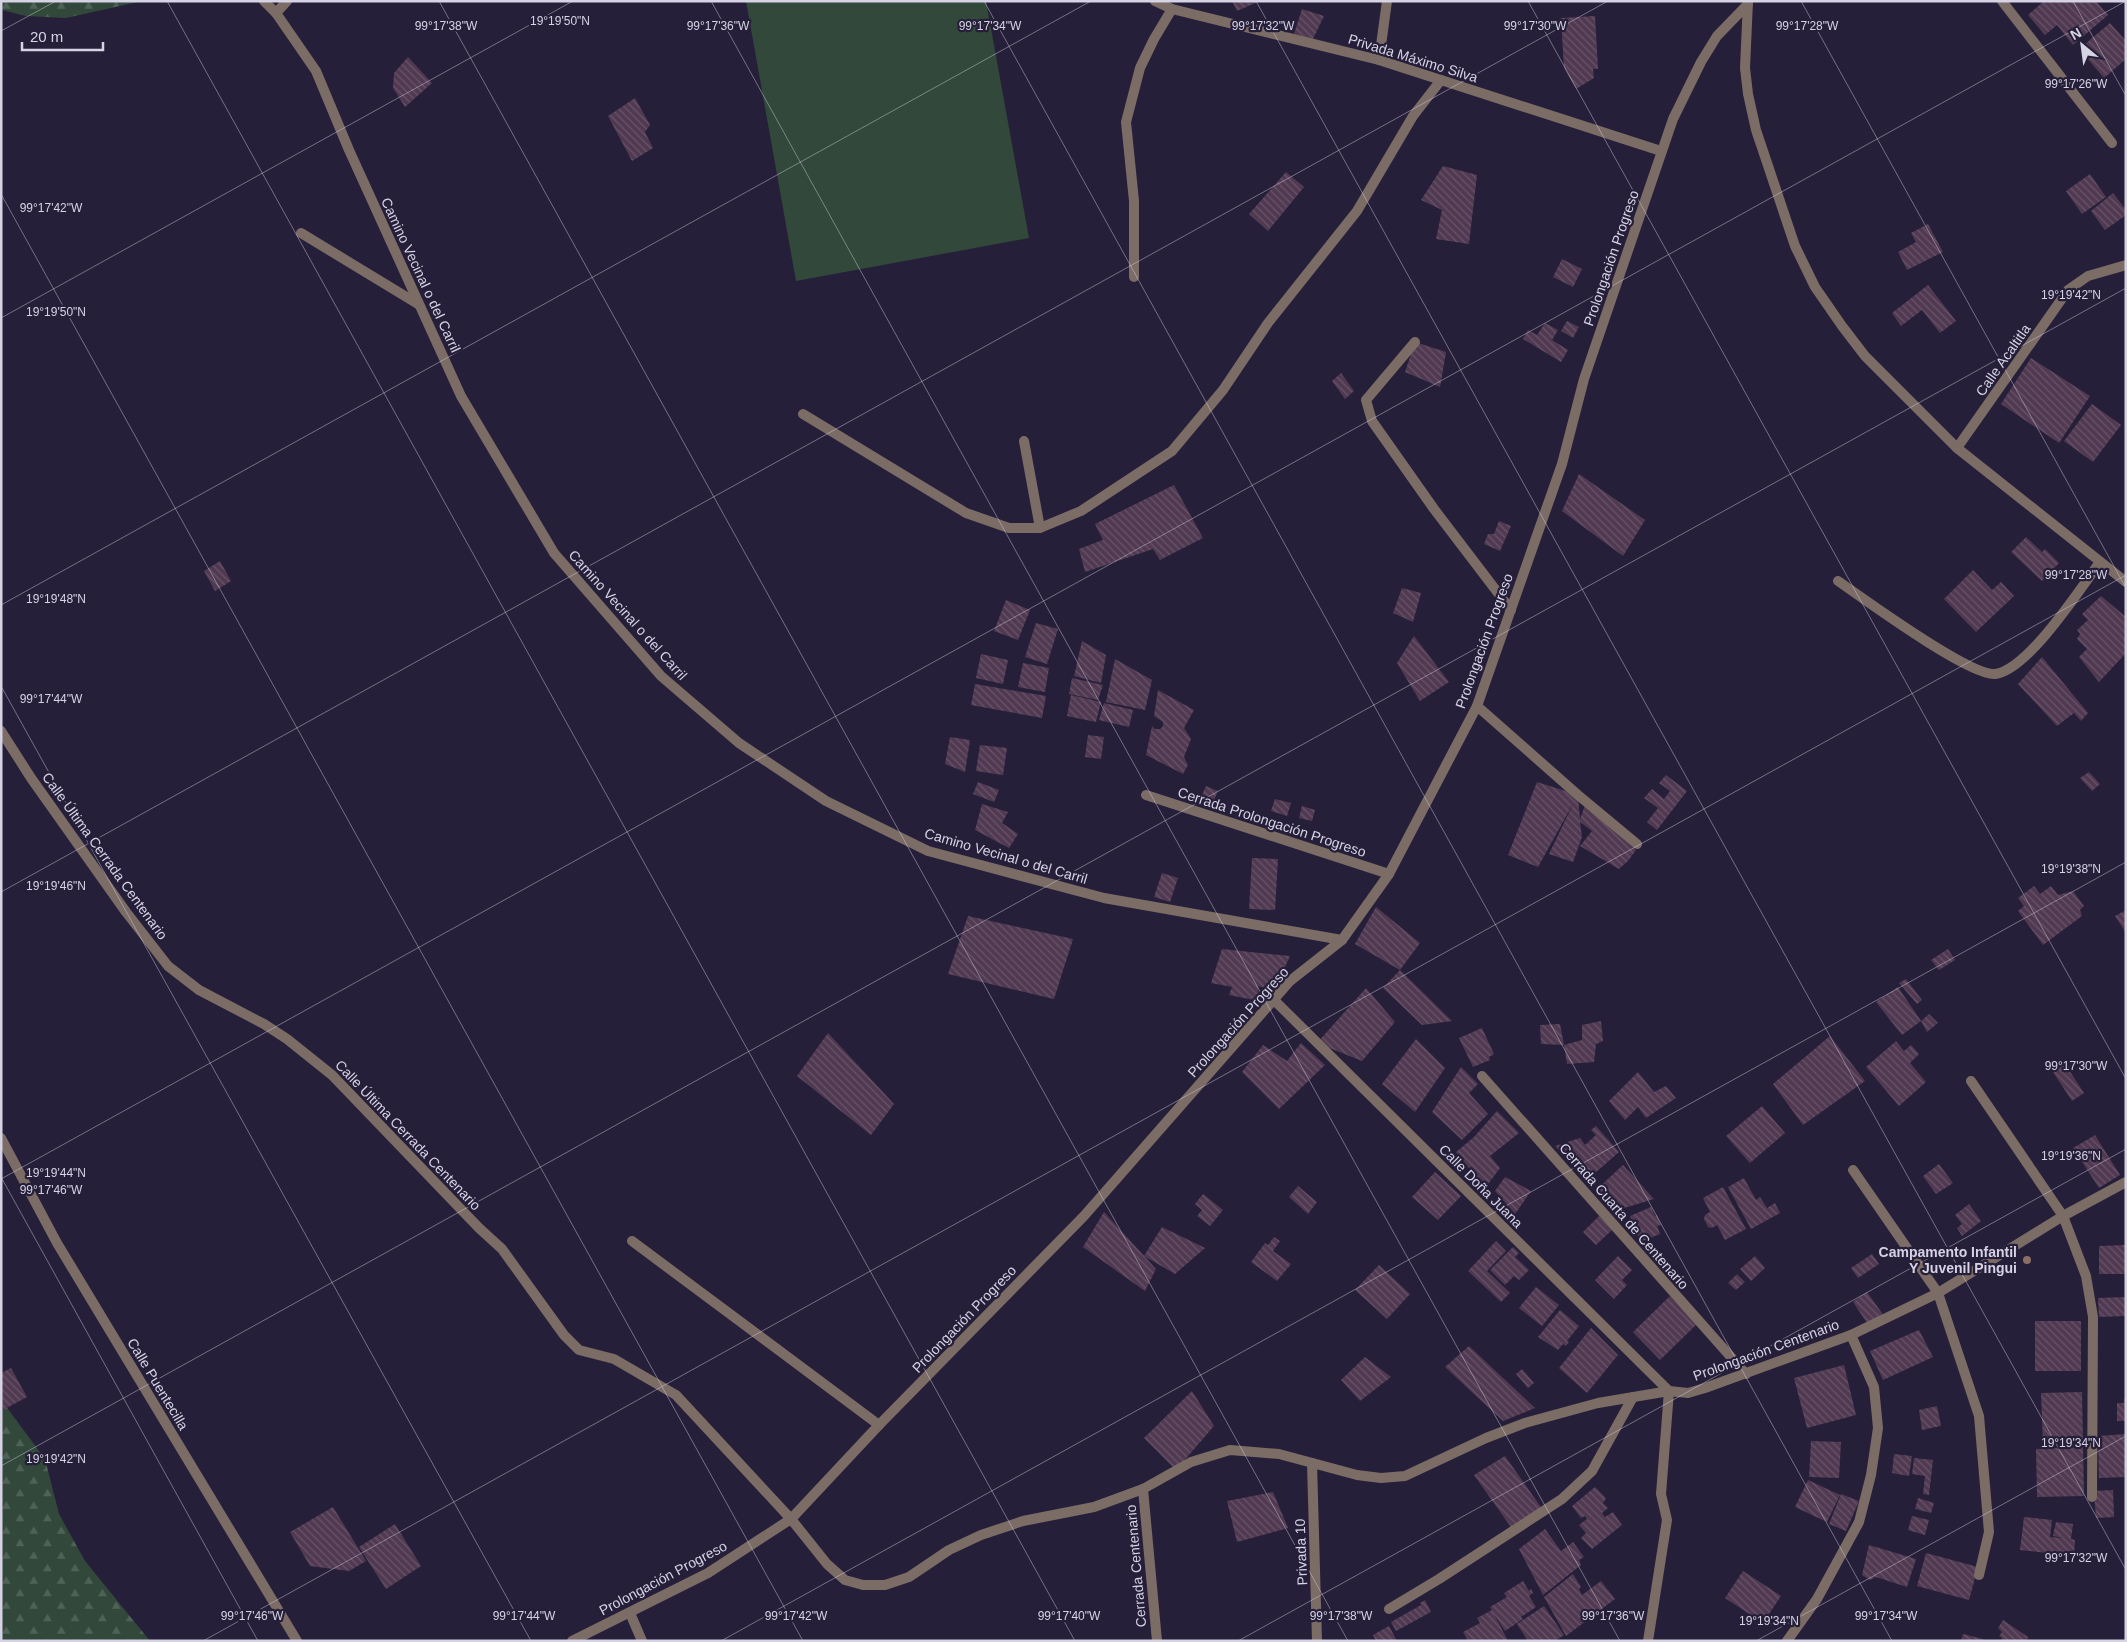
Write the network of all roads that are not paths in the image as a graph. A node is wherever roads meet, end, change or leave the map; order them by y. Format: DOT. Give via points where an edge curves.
graph roads {
  1 [pos="264,1"];
  2 [pos="287,1"];
  3 [pos="1155,1"];
  4 [pos="1387,1"];
  5 [pos="2002,1"];
  6 [pos="1748,2"];
  7 [pos="1172,9"];
  8 [pos="276,13"];
  9 [pos="1379,60"];
  10 [pos="1441,80"];
  11 [pos="2112,143"];
  12 [pos="1662,151"];
  13 [pos="300,233"];
  14 [pos="2126,264"];
  15 [pos="1134,277"];
  16 [pos="418,304"];
  17 [pos="1415,342"];
  18 [pos="804,414"];
  19 [pos="1024,440"];
  20 [pos="1956,448"];
  21 [pos="1040,528"];
  22 [pos="2100,562"];
  23 [pos="1838,581"];
  24 [pos="2126,582"];
  25 [pos="1512,610"];
  26 [pos="1477,706"];
  27 [pos="1,731"];
  28 [pos="1146,795"];
  29 [pos="1637,844"];
  30 [pos="1389,874"];
  31 [pos="1342,940"];
  32 [pos="1275,1001"];
  33 [pos="1482,1076"];
  34 [pos="1971,1081"];
  35 [pos="1,1138"];
  36 [pos="1853,1170"];
  37 [pos="2126,1182"];
  38 [pos="2063,1216"];
  39 [pos="632,1241"];
  40 [pos="1938,1293"];
  41 [pos="1851,1334"];
  42 [pos="1746,1374"];
  43 [pos="1669,1391"];
  44 [pos="1633,1397"];
  45 [pos="879,1426"];
  46 [pos="1312,1463"];
  47 [pos="1142,1489"];
  48 [pos="2092,1497"];
  49 [pos="791,1519"];
  50 [pos="1979,1575"];
  51 [pos="1389,1609"];
  52 [pos="630,1614"];
  53 [pos="297,1641"];
  54 [pos="572,1641"];
  55 [pos="642,1641"];
  56 [pos="1157,1641"];
  57 [pos="1317,1641"];
  58 [pos="1648,1641"];
  59 [pos="1788,1641"];
  1 -- 8 [label="street, Camino Vecinal o del Carril"];
  2 -- 8 [label="street"];
  3 -- 7 [label="street, Privada Máximo Silva"];
  4 -- 9 [label="street"];
  5 -- 11 [label="street"];
  6 -- 12 [label="street, Prolongación Progreso" via="1717,36 1701,62 1673,119"];
  6 -- 20 [label="street" via="1745,68 1748,94 1756,130 1794,246 1815,287 1853,341"];
  7 -- 9 [label="street, Privada Máximo Silva"];
  7 -- 15 [label="street" via="1140,68 1126,122 1134,201"];
  8 -- 16 [label="street, Camino Vecinal o del Carril" via="316,71"];
  9 -- 10 [label="street, Privada Máximo Silva"];
  10 -- 12 [label="street, Privada Máximo Silva"];
  10 -- 21 [label="street" via="1413,116 1357,211 1268,323 1223,390 1172,451 1081,511"];
  12 -- 25 [label="street, Prolongación Progreso" via="1584,379 1562,464"];
  13 -- 16 [label="street"];
  14 -- 20 [label="street, Calle Acaltitla" via="2088,276 2068,290"];
  16 -- 31 [label="street, Camino Vecinal o del Carril" via="461,396 554,553 662,676 739,743 826,801 928,851 1104,898"];
  17 -- 25 [label="street" via="1366,400 1372,422 1434,510"];
  18 -- 21 [label="street" via="966,513 1009,528"];
  19 -- 21 [label="street"];
  20 -- 22 [label="street"];
  22 -- 23 [label="street" via="2022,660 1994,674 1974,669 1948,655"];
  22 -- 24 [label="street"];
  25 -- 26 [label="street, Prolongación Progreso"];
  26 -- 29 [label="street"];
  26 -- 30 [label="street, Prolongación Progreso"];
  27 -- 49 [label="street, Calle Última Cerrada Centenario" via="120,904 168,966 199,990 287,1039 332,1075 502,1250 564,1336 579,1350 614,1359 676,1395"];
  28 -- 30 [label="street, Cerrada Prolongación Progreso"];
  30 -- 31 [label="street, Prolongación Progreso"];
  31 -- 32 [label="street, Prolongación Progreso" via="1290,981"];
  32 -- 43 [label="street, Calle Doña Juana"];
  32 -- 45 [label="street, Prolongación Progreso" via="1084,1216"];
  33 -- 42 [label="street, Cerrada Cuarta de Centenario"];
  34 -- 38 [label="street"];
  35 -- 53 [label="street, Calle Puentecilla" via="57,1243"];
  36 -- 40 [label="street"];
  37 -- 38 [label="street, Prolongación Centenario"];
  38 -- 40 [label="street, Prolongación Centenario"];
  38 -- 48 [label="street" via="2086,1276 2094,1317"];
  39 -- 45 [label="street"];
  40 -- 41 [label="street, Prolongación Centenario"];
  40 -- 50 [label="street" via="1979,1416 1989,1532"];
  41 -- 42 [label="street, Prolongación Centenario"];
  41 -- 59 [label="street" via="1874,1387 1878,1428 1871,1475 1859,1522 1817,1599"];
  42 -- 43 [label="street, Prolongación Centenario" via="1688,1393"];
  43 -- 44 [label="street, Prolongación Centenario"];
  43 -- 58 [label="street" via="1661,1494 1667,1520"];
  44 -- 46 [label="street, Prolongación Centenario" via="1598,1402 1524,1423 1406,1476 1381,1478 1357,1475"];
  44 -- 51 [label="street" via="1592,1471 1562,1499"];
  45 -- 49 [label="street, Prolongación Progreso"];
  46 -- 47 [label="street, Prolongación Centenario" via="1278,1454 1230,1450 1191,1462"];
  46 -- 57 [label="street, Privada 10"];
  47 -- 49 [label="street, Prolongación Centenario" via="1094,1507 1023,1521 981,1535 909,1576 885,1585 863,1585 845,1580 827,1564"];
  47 -- 56 [label="street, Cerrada Centenario"];
  49 -- 52 [label="street, Prolongación Progreso" via="708,1573"];
  52 -- 54 [label="street, Prolongación Progreso"];
  52 -- 55 [label="street"];
}
